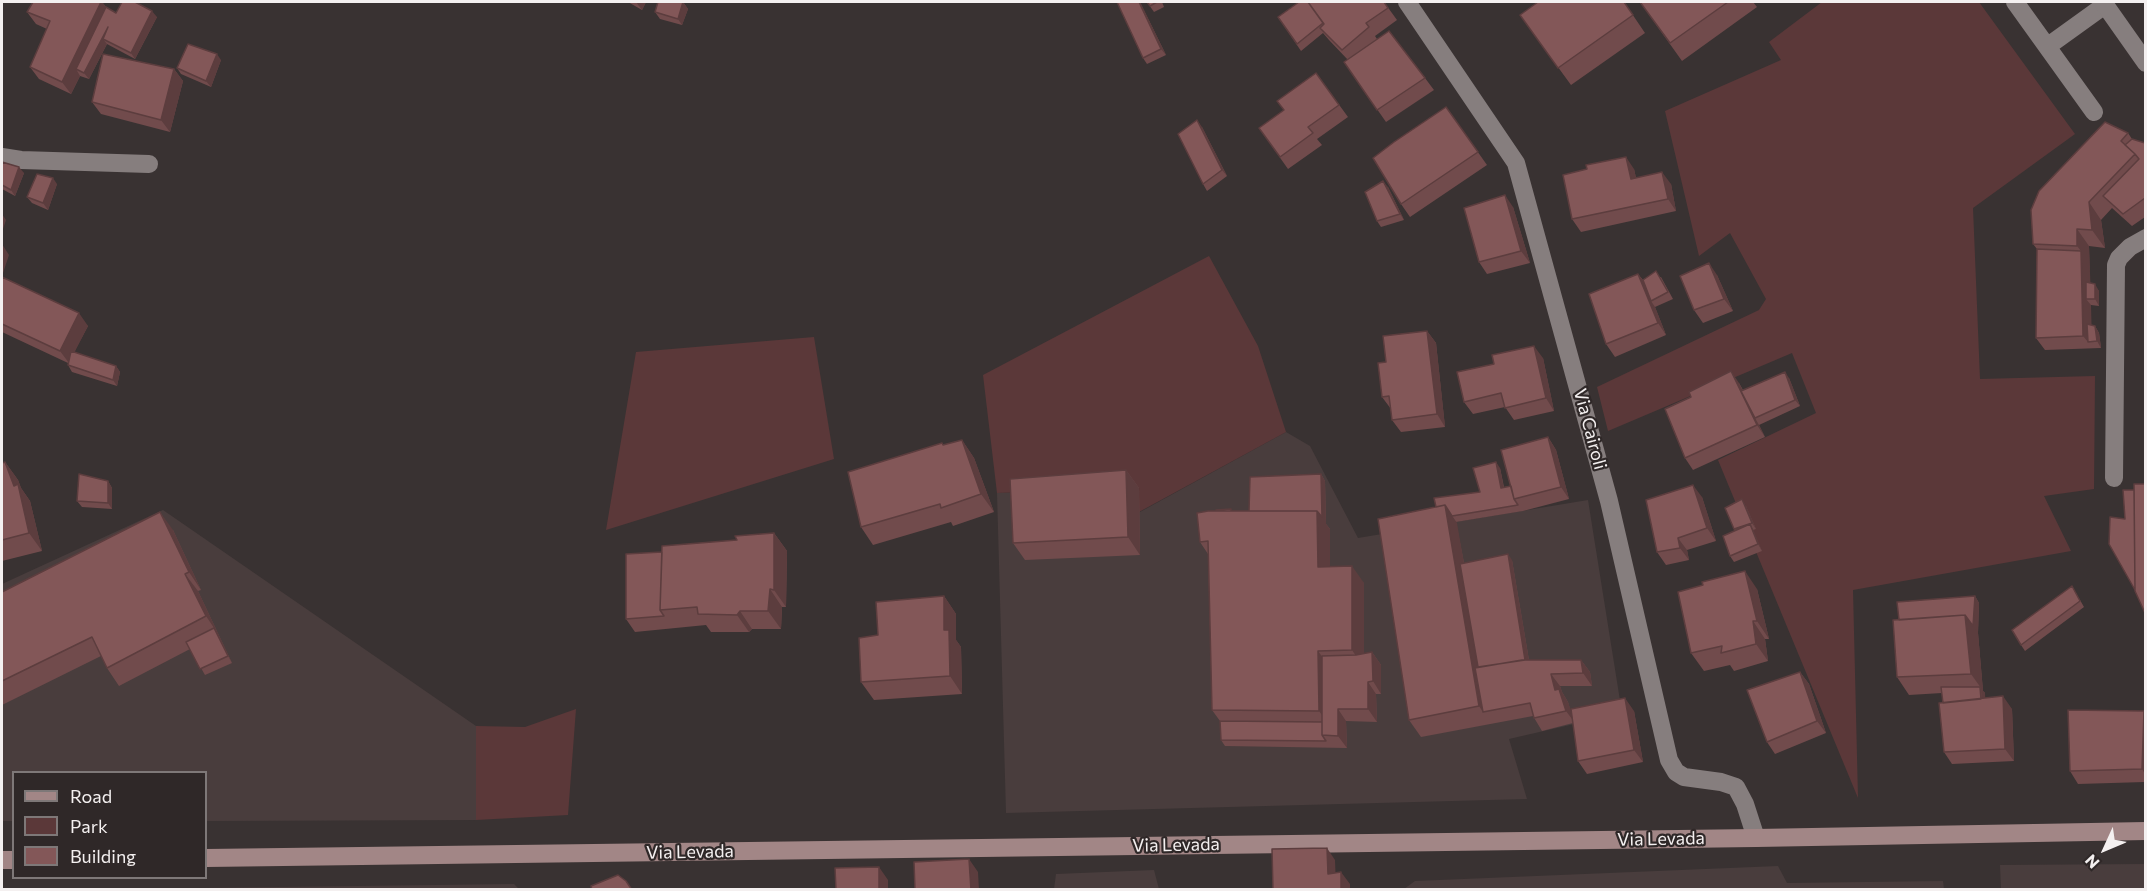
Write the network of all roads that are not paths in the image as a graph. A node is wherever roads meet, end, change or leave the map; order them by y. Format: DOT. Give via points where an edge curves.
graph roads {
  1 [pos="1407,2"];
  2 [pos="2015,2"];
  3 [pos="2104,3"];
  4 [pos="2048,46"];
  5 [pos="2145,63"];
  6 [pos="2094,112"];
  7 [pos="2,157"];
  8 [pos="149,164"];
  9 [pos="2145,237"];
  10 [pos="2114,478"];
  11 [pos="2145,831"];
  12 [pos="1756,838"];
  13 [pos="207,858"];
  1 -- 12 [label="street, Via Cairoli" via="1516,163 1609,501 1669,759 1684,777 1736,787"];
  2 -- 4 [label="street"];
  3 -- 4 [label="street"];
  3 -- 5 [label="street"];
  4 -- 6 [label="street"];
  7 -- 8 [label="street"];
  9 -- 10 [label="street" via="2130,247 2116,265"];
  11 -- 12 [label="main road, Via Levada"];
  12 -- 13 [label="main road, Via Levada"];
}
